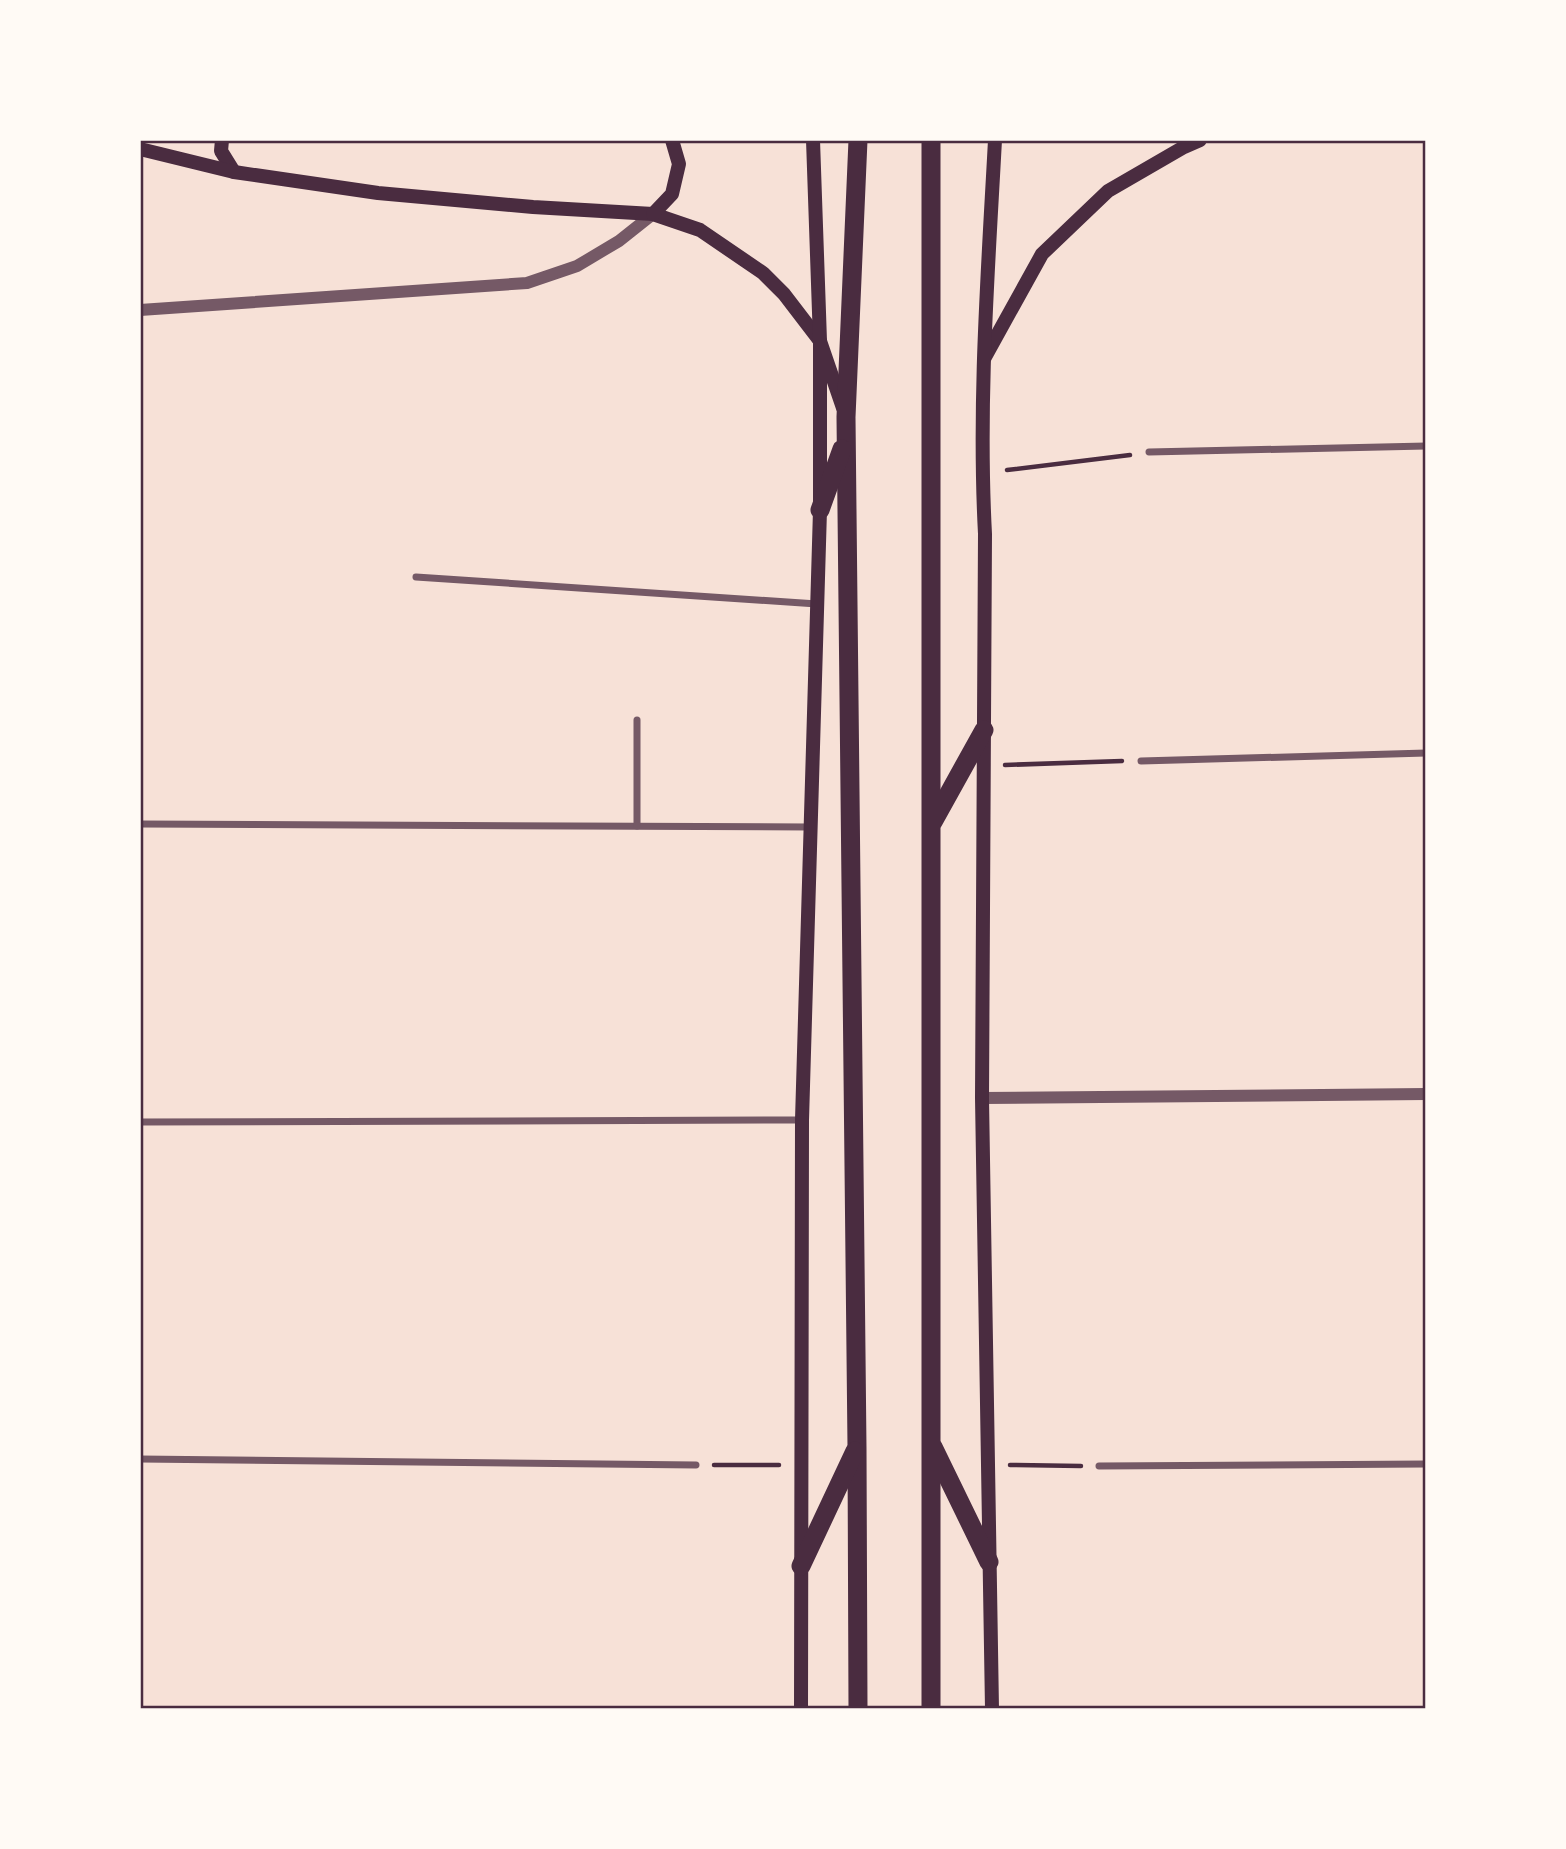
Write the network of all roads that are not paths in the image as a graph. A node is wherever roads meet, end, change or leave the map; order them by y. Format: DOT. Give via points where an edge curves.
graph roads {
  1 [pos="222,140"];
  2 [pos="672,140"];
  3 [pos="813,140"];
  4 [pos="858,140"];
  5 [pos="931,140"];
  6 [pos="995,140"];
  7 [pos="1200,140"];
  8 [pos="140,149"];
  9 [pos="234,172"];
  10 [pos="653,214"];
  11 [pos="140,310"];
  12 [pos="820,341"];
  13 [pos="983,361"];
  14 [pos="846,417"];
  15 [pos="846,438"];
  16 [pos="1426,446"];
  17 [pos="1149,452"];
  18 [pos="820,510"];
  19 [pos="416,578"];
  20 [pos="817,604"];
  21 [pos="637,720"];
  22 [pos="984,730"];
  23 [pos="1426,753"];
  24 [pos="1141,761"];
  25 [pos="140,824"];
  26 [pos="637,826"];
  27 [pos="931,826"];
  28 [pos="810,827"];
  29 [pos="1426,1094"];
  30 [pos="982,1098"];
  31 [pos="802,1120"];
  32 [pos="140,1122"];
  33 [pos="931,1442"];
  34 [pos="858,1447"];
  35 [pos="140,1459"];
  36 [pos="1426,1464"];
  37 [pos="696,1465"];
  38 [pos="1099,1466"];
  39 [pos="989,1562"];
  40 [pos="801,1566"];
  41 [pos="801,1709"];
  42 [pos="858,1709"];
  43 [pos="931,1709"];
  44 [pos="992,1709"];
  1 -- 9 [label="main road" via="221,151"];
  2 -- 10 [label="main road" via="679,164 672,194"];
  3 -- 12 [label="main road"];
  4 -- 14 [label="highway"];
  5 -- 27 [label="highway"];
  6 -- 13 [label="main road"];
  7 -- 13 [label="main road" via="1108,191 1042,254"];
  8 -- 9 [label="main road"];
  9 -- 10 [label="main road" via="378,193"];
  10 -- 11 [label="street" via="577,266 527,283"];
  10 -- 12 [label="main road" via="700,230 764,273"];
  12 -- 14 [label="main road"];
  12 -- 18 [label="main road"];
  13 -- 22 [label="main road"];
  14 -- 15 [label="highway"];
  15 -- 18 [label="highway"];
  15 -- 34 [label="highway"];
  16 -- 17 [label="street"];
  18 -- 20 [label="main road"];
  19 -- 20 [label="street"];
  20 -- 28 [label="main road"];
  21 -- 26 [label="street"];
  22 -- 27 [label="highway"];
  22 -- 30 [label="main road"];
  23 -- 24 [label="street"];
  25 -- 26 [label="street"];
  26 -- 28 [label="street"];
  27 -- 33 [label="highway"];
  28 -- 31 [label="main road"];
  29 -- 30 [label="street"];
  30 -- 39 [label="main road"];
  31 -- 32 [label="street"];
  31 -- 40 [label="main road"];
  33 -- 39 [label="highway"];
  33 -- 43 [label="highway"];
  34 -- 40 [label="highway"];
  34 -- 42 [label="highway"];
  35 -- 37 [label="street"];
  36 -- 38 [label="street"];
  39 -- 44 [label="main road"];
  40 -- 41 [label="main road"];
}
